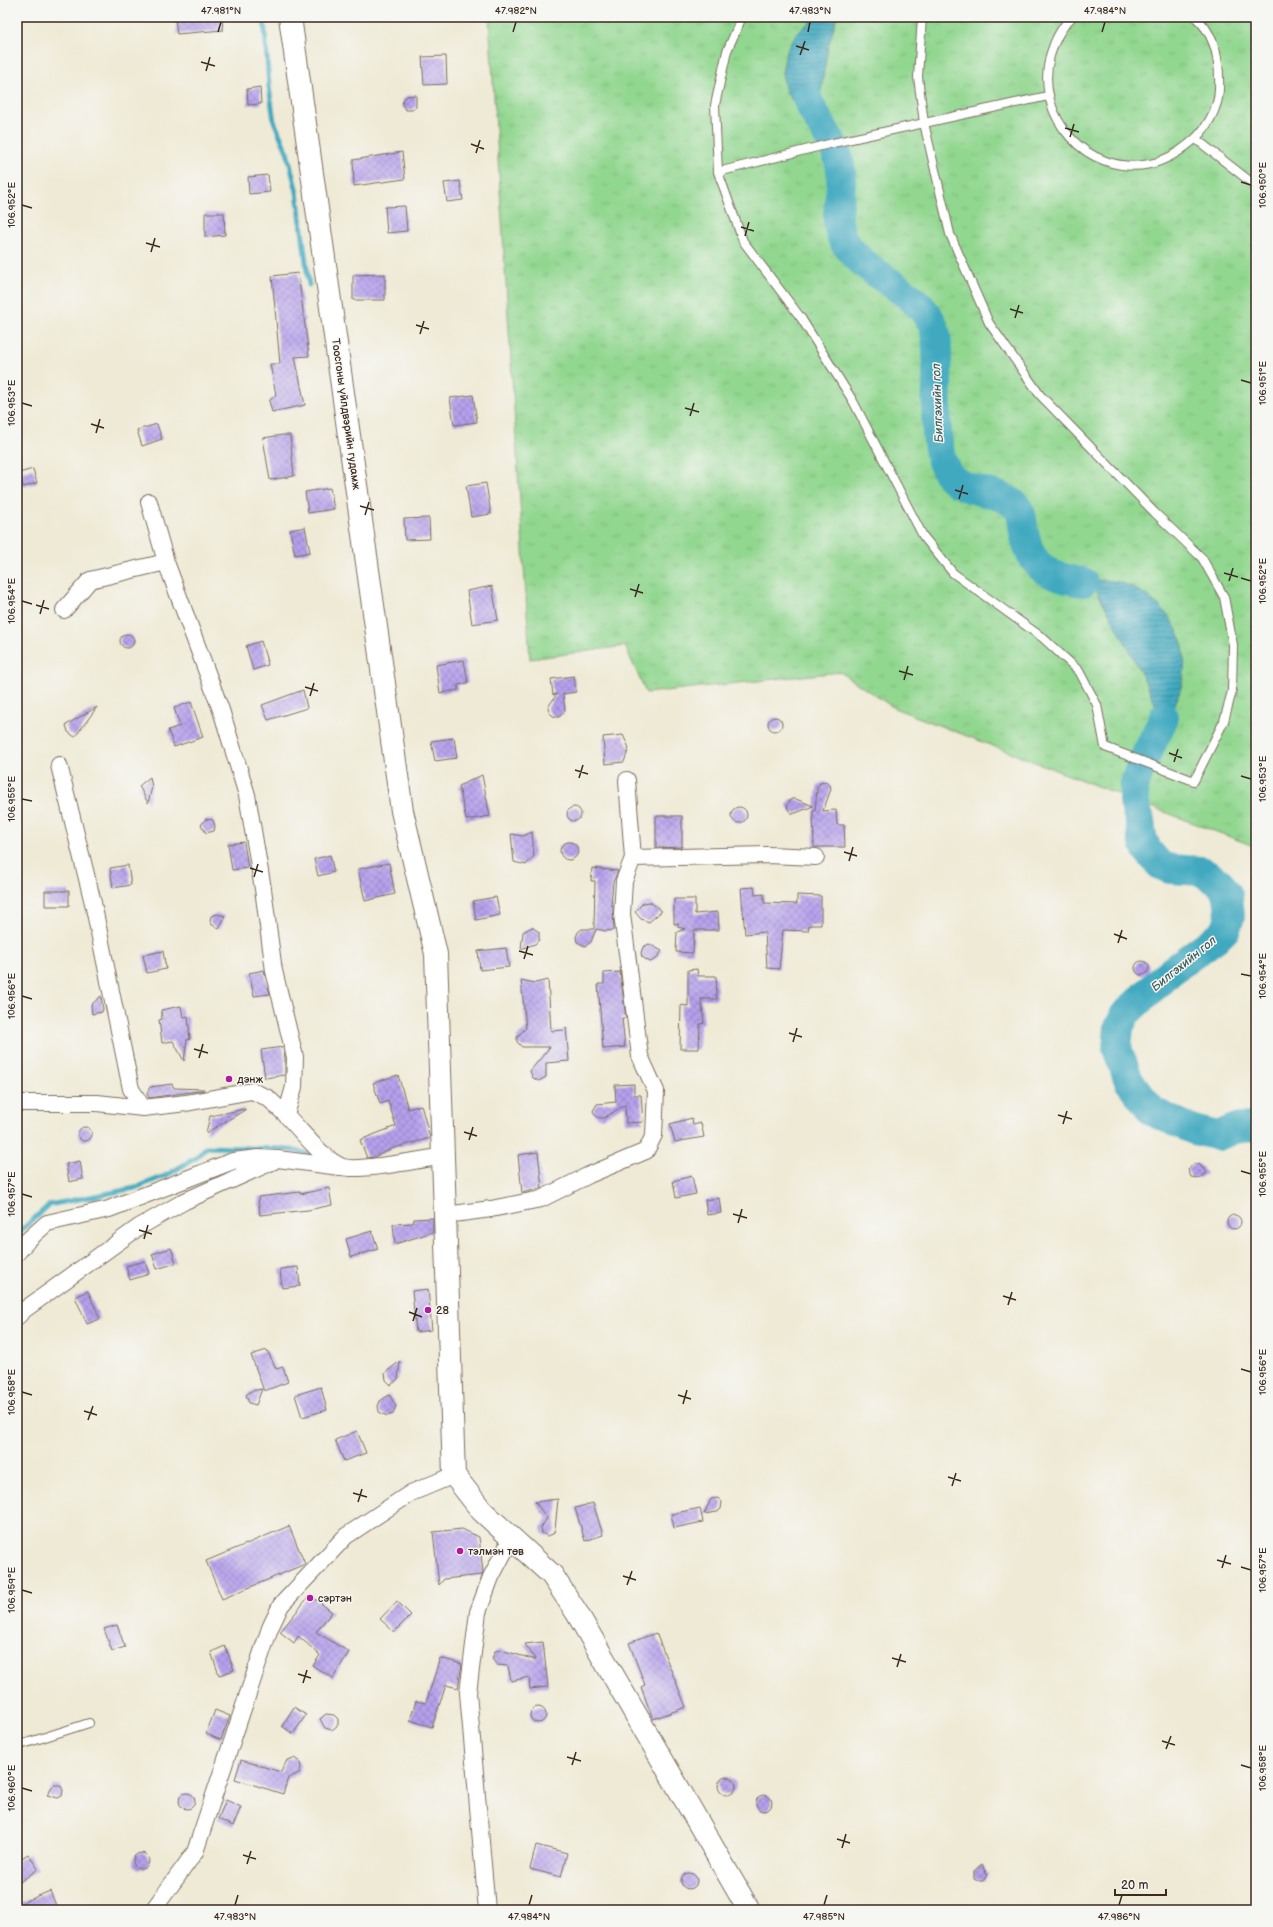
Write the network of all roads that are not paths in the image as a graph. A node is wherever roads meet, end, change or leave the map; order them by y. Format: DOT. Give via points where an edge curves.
graph roads {
  1 [pos="290,17"];
  2 [pos="742,17"];
  3 [pos="922,17"];
  4 [pos="1195,17"];
  5 [pos="1066,19"];
  6 [pos="1048,96"];
  7 [pos="924,124"];
  8 [pos="1196,138"];
  9 [pos="718,172"];
  10 [pos="1256,186"];
  11 [pos="149,502"];
  12 [pos="166,562"];
  13 [pos="64,610"];
  14 [pos="59,765"];
  15 [pos="627,780"];
  16 [pos="816,857"];
  17 [pos="633,858"];
  18 [pos="17,1103"];
  19 [pos="143,1108"];
  20 [pos="286,1115"];
  21 [pos="444,1156"];
  22 [pos="278,1159"];
  23 [pos="344,1167"];
  24 [pos="446,1215"];
  25 [pos="17,1253"];
  26 [pos="17,1317"];
  27 [pos="454,1475"];
  28 [pos="511,1539"];
  29 [pos="89,1723"];
  30 [pos="17,1746"];
  31 [pos="153,1910"];
  32 [pos="487,1910"];
  33 [pos="749,1910"];
  1 -- 21 [label="main road, Тоосгоны үйлдвэрийн гудамж" via="402,811 436,954"];
  2 -- 9 [label="lane" via="727,51 715,105"];
  3 -- 7 [label="lane" via="918,77"];
  4 -- 8 [label="lane" via="1212,42 1220,66 1219,93 1211,117"];
  5 -- 6 [label="lane" via="1053,44 1046,70"];
  6 -- 7 [label="lane"];
  6 -- 8 [label="lane" via="1057,121 1074,142 1096,157 1122,165 1149,164 1175,155"];
  7 -- 9 [label="lane" via="833,143"];
  7 -- 9 [label="lane" via="950,234 989,323 1040,395 1202,558 1224,597 1233,645 1232,691 1224,721 1194,781 1105,747 1097,705 1079,671 1043,638 953,572 923,536 853,401 801,318 743,241"];
  8 -- 10 [label="lane"];
  11 -- 12 [label="street"];
  12 -- 13 [label="street" via="90,580"];
  12 -- 20 [label="street" via="221,710 247,795 274,971 295,1057 294,1087"];
  14 -- 19 [label="street" via="93,903 131,1089"];
  15 -- 17 [label="street"];
  16 -- 17 [label="street" via="768,854"];
  17 -- 24 [label="street" via="624,881 622,914 640,1056 656,1091 654,1135 646,1151 541,1199"];
  18 -- 19 [label="street" via="97,1103"];
  19 -- 20 [label="street" via="252,1091 268,1098"];
  20 -- 23 [label="street" via="329,1158"];
  21 -- 23 [label="street" via="364,1168"];
  21 -- 24 [label="main road, Тоосгоны үйлдвэрийн гудамж"];
  22 -- 23 [label="street"];
  22 -- 25 [label="street" via="233,1160 109,1209 47,1224"];
  22 -- 26 [label="street" via="185,1201 139,1227"];
  24 -- 27 [label="main road, Тоосгоны үйлдвэрийн гудамж"];
  27 -- 28 [label="main road" via="482,1511"];
  27 -- 31 [label="street" via="412,1493 346,1536 280,1605 195,1852"];
  28 -- 32 [label="street" via="491,1577 478,1612 468,1693"];
  28 -- 33 [label="main road" via="552,1575 577,1613"];
  29 -- 30 [label="lane"];
}
